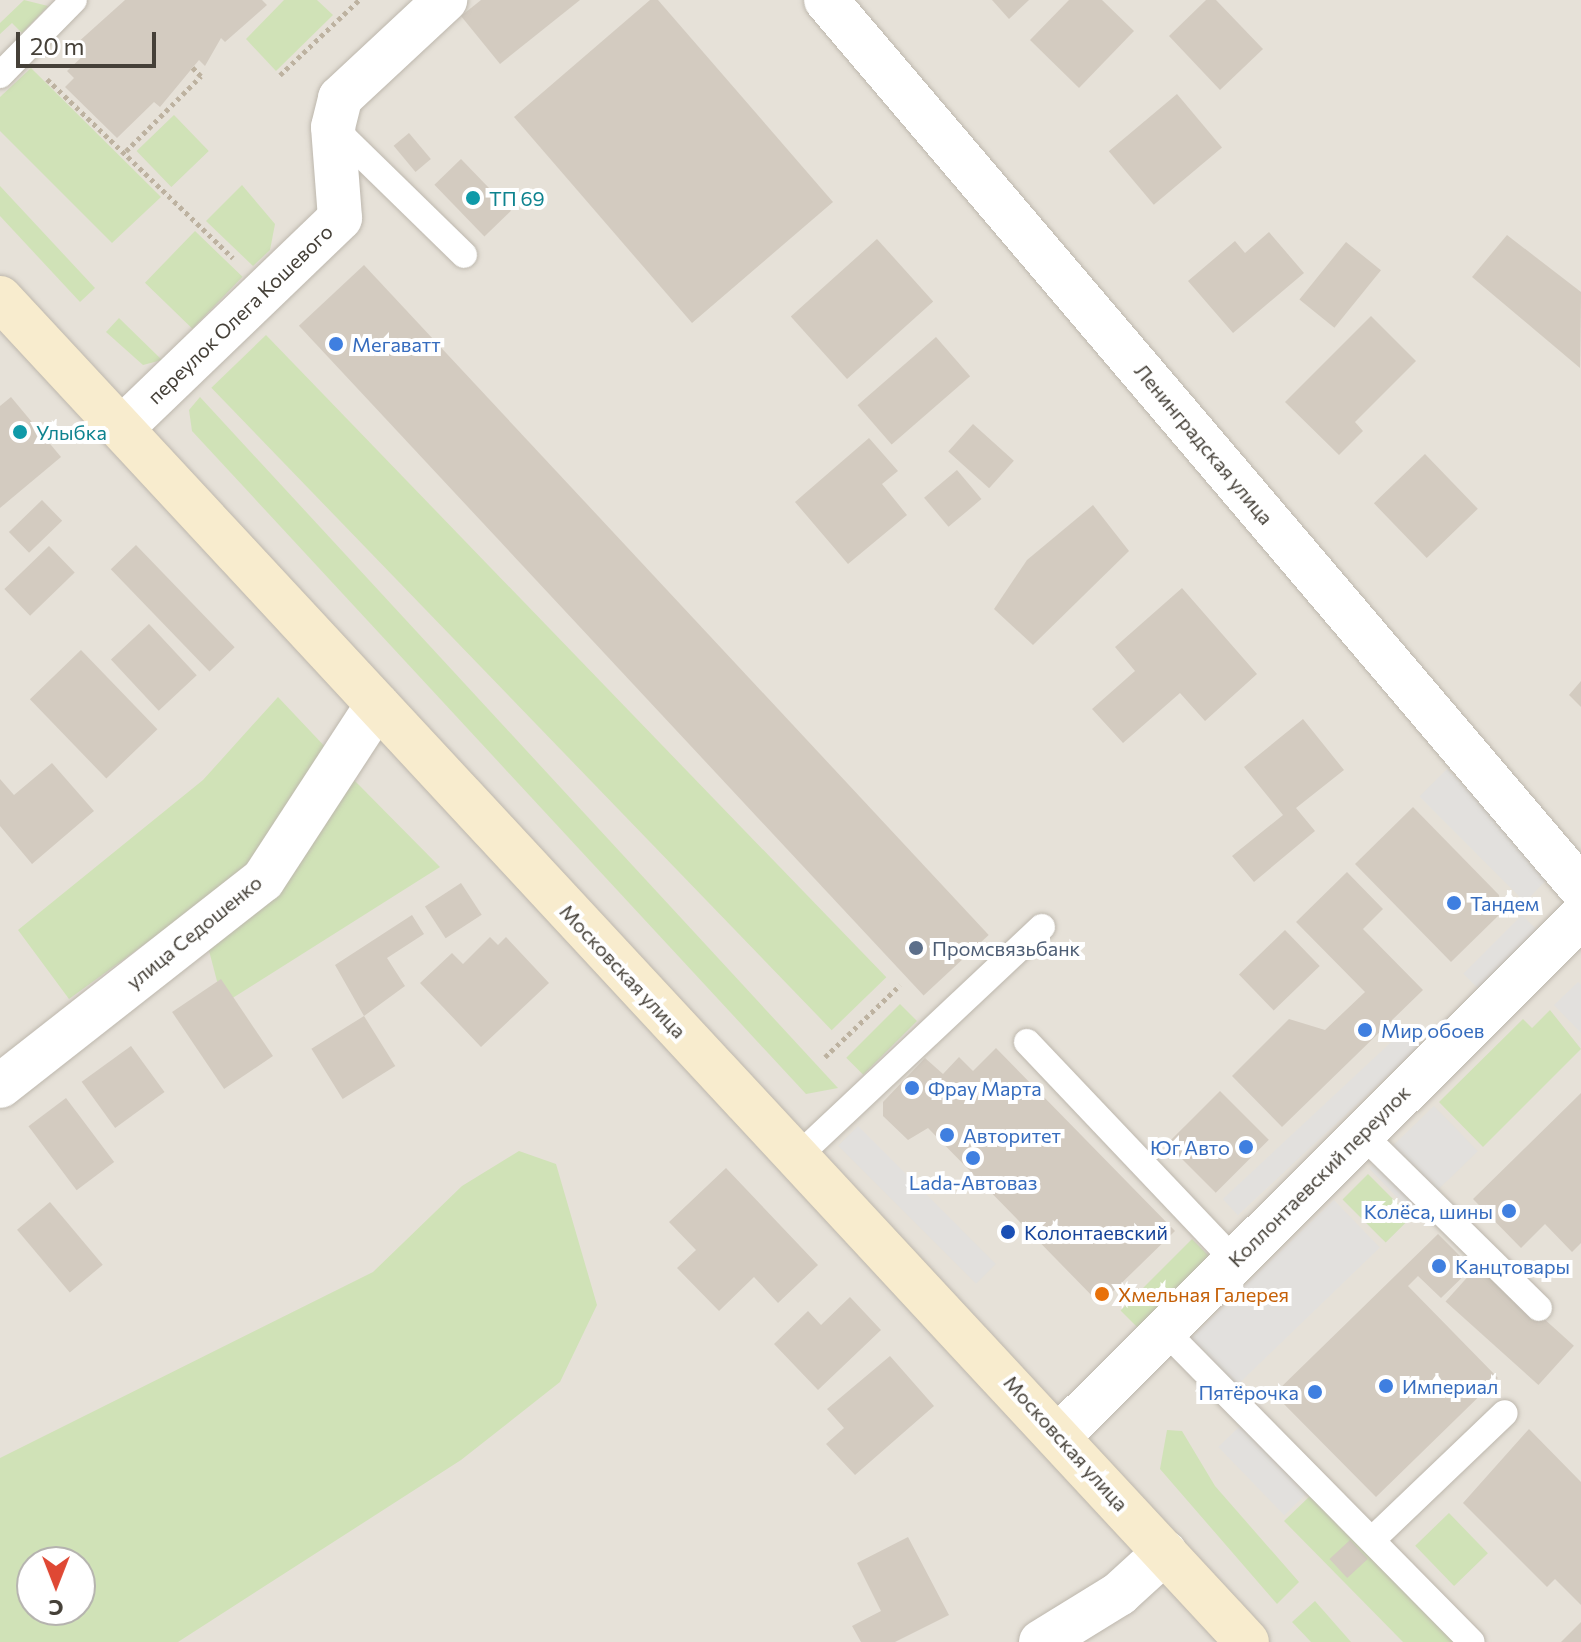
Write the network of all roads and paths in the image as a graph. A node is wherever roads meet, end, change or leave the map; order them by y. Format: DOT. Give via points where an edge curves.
graph roads {
  1 [pos="74,0"];
  2 [pos="359,0"];
  3 [pos="826,0"];
  4 [pos="425,6"];
  5 [pos="21,54"];
  6 [pos="192,67"];
  7 [pos="0,75"];
  8 [pos="280,75"];
  9 [pos="333,127"];
  10 [pos="126,151"];
  11 [pos="464,255"];
  12 [pos="265,289"];
  13 [pos="0,299"];
  14 [pos="123,427"];
  15 [pos="377,705"];
  16 [pos="1581,888"];
  17 [pos="1581,917"];
  18 [pos="1042,927"];
  19 [pos="900,985"];
  20 [pos="1027,1042"];
  21 [pos="825,1057"];
  22 [pos="0,1086"];
  23 [pos="1362,1134"];
  24 [pos="797,1157"];
  25 [pos="1234,1260"];
  26 [pos="1539,1308"];
  27 [pos="1164,1330"];
  28 [pos="1505,1413"];
  29 [pos="1058,1437"];
  30 [pos="1373,1539"];
  31 [pos="1165,1552"];
  32 [pos="1041,1642"];
  33 [pos="1247,1642"];
  34 [pos="1472,1642"];
  1 -- 5 [label="lane"];
  2 -- 8 [label="path"];
  3 -- 16 [label="street, Ленинградская улица"];
  4 -- 9 [label="street, переулок Олега Кошевого" via="340,98"];
  5 -- 7 [label="lane"];
  5 -- 10 [label="path"];
  6 -- 10 [label="path" via="201,76"];
  9 -- 11 [label="lane"];
  9 -- 12 [label="street, переулок Олега Кошевого" via="340,218"];
  10 -- 12 [label="path"];
  12 -- 14 [label="street, переулок Олега Кошевого"];
  13 -- 14 [label="main road, Московская улица"];
  14 -- 15 [label="main road, Московская улица"];
  15 -- 22 [label="street, улица Седошенко" via="263,880"];
  15 -- 24 [label="main road, Московская улица"];
  17 -- 23 [label="street, Коллонтаевский переулок"];
  18 -- 24 [label="lane"];
  19 -- 21 [label="path"];
  20 -- 25 [label="lane"];
  23 -- 25 [label="street, Коллонтаевский переулок"];
  23 -- 26 [label="lane"];
  24 -- 29 [label="main road, Московская улица"];
  25 -- 27 [label="street, Коллонтаевский переулок"];
  27 -- 29 [label="street, Коллонтаевский переулок"];
  27 -- 30 [label="lane"];
  28 -- 30 [label="lane"];
  29 -- 31 [label="main road, Московская улица"];
  30 -- 34 [label="lane"];
  31 -- 32 [label="street" via="1119,1594"];
  31 -- 33 [label="main road, Московская улица"];
}
